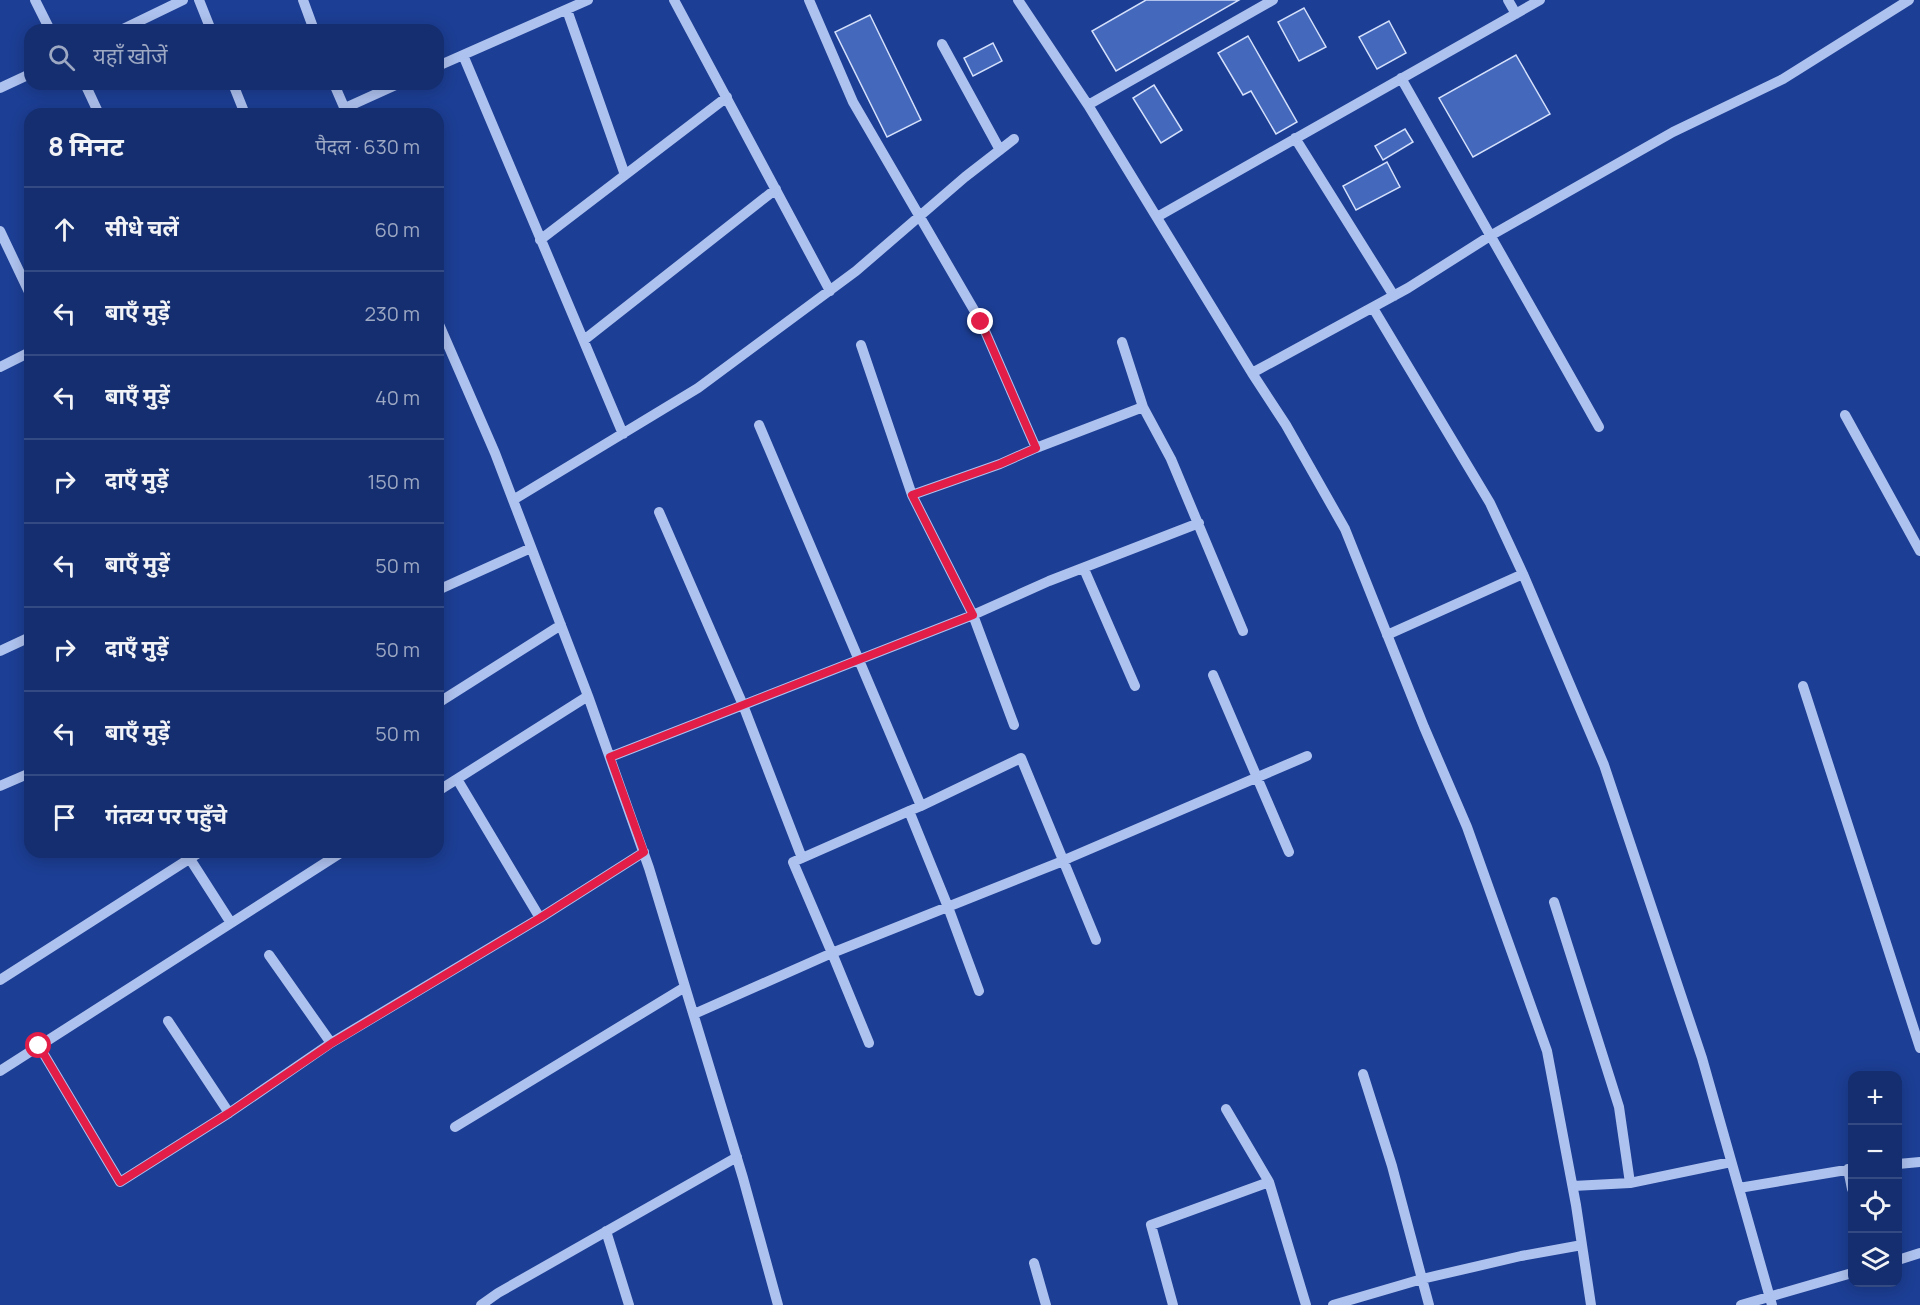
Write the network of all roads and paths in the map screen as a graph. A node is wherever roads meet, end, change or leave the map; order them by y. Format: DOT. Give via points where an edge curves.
graph roads {
  1 [pos="35,0"];
  2 [pos="199,0"];
  3 [pos="303,0"];
  4 [pos="588,0"];
  5 [pos="674,0"];
  6 [pos="808,0"];
  7 [pos="1018,0"];
  8 [pos="1273,0"];
  9 [pos="1508,0"];
  10 [pos="1540,0"];
  11 [pos="1908,0"];
  12 [pos="176,1"];
  13 [pos="567,10"];
  14 [pos="1516,14"];
  15 [pos="47,24"];
  16 [pos="132,24"];
  17 [pos="209,24"];
  18 [pos="312,24"];
  19 [pos="942,44"];
  20 [pos="463,55"];
  21 [pos="444,63"];
  22 [pos="24,77"];
  23 [pos="1401,78"];
  24 [pos="0,88"];
  25 [pos="88,90"];
  26 [pos="235,90"];
  27 [pos="337,90"];
  28 [pos="386,90"];
  29 [pos="727,97"];
  30 [pos="1088,105"];
  31 [pos="96,108"];
  32 [pos="242,108"];
  33 [pos="345,108"];
  34 [pos="352,108"];
  35 [pos="1295,138"];
  36 [pos="1014,139"];
  37 [pos="1000,150"];
  38 [pos="625,175"];
  39 [pos="776,189"];
  40 [pos="920,216"];
  41 [pos="1156,217"];
  42 [pos="0,231"];
  43 [pos="1490,236"];
  44 [pos="540,240"];
  45 [pos="24,281"];
  46 [pos="830,291"];
  47 [pos="1394,296"];
  48 [pos="1372,308"];
  49 [pos="444,336"];
  50 [pos="584,340"];
  51 [pos="1122,342"];
  52 [pos="861,345"];
  53 [pos="24,355"];
  54 [pos="0,367"];
  55 [pos="1252,373"];
  56 [pos="1143,407"];
  57 [pos="1845,416"];
  58 [pos="759,425"];
  59 [pos="1599,427"];
  60 [pos="622,434"];
  61 [pos="1036,448"];
  62 [pos="912,495"];
  63 [pos="513,500"];
  64 [pos="659,512"];
  65 [pos="1199,523"];
  66 [pos="531,548"];
  67 [pos="1920,551"];
  68 [pos="1084,569"];
  69 [pos="1524,574"];
  70 [pos="444,583"];
  71 [pos="973,615"];
  72 [pos="561,625"];
  73 [pos="1243,631"];
  74 [pos="1388,635"];
  75 [pos="24,640"];
  76 [pos="0,651"];
  77 [pos="859,659"];
  78 [pos="1213,675"];
  79 [pos="1135,686"];
  80 [pos="1803,686"];
  81 [pos="588,696"];
  82 [pos="444,699"];
  83 [pos="743,705"];
  84 [pos="1014,725"];
  85 [pos="1307,756"];
  86 [pos="610,757"];
  87 [pos="24,776"];
  88 [pos="1258,777"];
  89 [pos="457,779"];
  90 [pos="0,786"];
  91 [pos="444,787"];
  92 [pos="921,806"];
  93 [pos="909,811"];
  94 [pos="644,852"];
  95 [pos="1289,852"];
  96 [pos="190,858"];
  97 [pos="333,858"];
  98 [pos="802,858"];
  99 [pos="1063,861"];
  100 [pos="1554,902"];
  101 [pos="948,907"];
  102 [pos="540,918"];
  103 [pos="231,923"];
  104 [pos="1096,940"];
  105 [pos="832,953"];
  106 [pos="269,955"];
  107 [pos="0,980"];
  108 [pos="686,987"];
  109 [pos="979,991"];
  110 [pos="694,1014"];
  111 [pos="168,1021"];
  112 [pos="332,1043"];
  113 [pos="869,1043"];
  114 [pos="39,1046"];
  115 [pos="1920,1048"];
  116 [pos="0,1071"];
  117 [pos="1363,1074"];
  118 [pos="1227,1109"];
  119 [pos="229,1113"];
  120 [pos="455,1127"];
  121 [pos="737,1157"];
  122 [pos="1731,1162"];
  123 [pos="1920,1162"];
  124 [pos="1902,1164"];
  125 [pos="1848,1169"];
  126 [pos="1269,1182"];
  127 [pos="1630,1183"];
  128 [pos="1572,1186"];
  129 [pos="1739,1188"];
  130 [pos="606,1231"];
  131 [pos="1582,1245"];
  132 [pos="1920,1253"];
  133 [pos="1902,1259"];
  134 [pos="1034,1263"];
  135 [pos="1848,1274"];
  136 [pos="1422,1279"];
  137 [pos="1771,1301"];
  138 [pos="482,1305"];
  139 [pos="629,1305"];
  140 [pos="778,1305"];
  141 [pos="1046,1305"];
  142 [pos="1173,1305"];
  143 [pos="1306,1305"];
  144 [pos="1333,1305"];
  145 [pos="1429,1305"];
  146 [pos="1591,1305"];
  147 [pos="1741,1305"];
  1 -- 15 [label="street"];
  2 -- 17 [label="street"];
  3 -- 18 [label="street"];
  4 -- 13 [label="street"];
  5 -- 29 [label="street"];
  6 -- 40 [label="street" via="853,102"];
  7 -- 30 [label="street"];
  8 -- 30 [label="street"];
  9 -- 14 [label="street"];
  10 -- 14 [label="street"];
  11 -- 43 [label="street" via="1784,79 1673,132"];
  12 -- 16 [label="street"];
  13 -- 20 [label="street"];
  13 -- 38 [label="street"];
  14 -- 23 [label="street"];
  19 -- 37 [label="street"];
  20 -- 21 [label="street"];
  20 -- 44 [label="street"];
  22 -- 24 [label="street"];
  23 -- 35 [label="street"];
  23 -- 43 [label="street"];
  25 -- 31 [label="street"];
  26 -- 32 [label="street"];
  27 -- 33 [label="street"];
  28 -- 34 [label="street"];
  29 -- 38 [label="street"];
  29 -- 39 [label="street"];
  30 -- 41 [label="street"];
  35 -- 41 [label="street"];
  35 -- 47 [label="street"];
  36 -- 37 [label="street"];
  37 -- 40 [label="street"];
  38 -- 44 [label="street"];
  39 -- 46 [label="street"];
  39 -- 50 [label="street"];
  40 -- 46 [label="street"];
  40 -- 61 [label="street" via="981,322"];
  41 -- 55 [label="street"];
  42 -- 45 [label="street"];
  43 -- 47 [label="street"];
  43 -- 59 [label="street"];
  44 -- 50 [label="street"];
  46 -- 60 [label="street" via="698,388"];
  47 -- 48 [label="street"];
  48 -- 55 [label="street"];
  48 -- 69 [label="street" via="1490,503"];
  49 -- 63 [label="street"];
  50 -- 60 [label="street"];
  51 -- 56 [label="street"];
  52 -- 62 [label="street"];
  53 -- 54 [label="street"];
  55 -- 74 [label="street" via="1345,529"];
  56 -- 61 [label="street"];
  56 -- 65 [label="street"];
  57 -- 67 [label="street"];
  58 -- 77 [label="street"];
  60 -- 63 [label="street"];
  61 -- 62 [label="street"];
  62 -- 71 [label="street"];
  63 -- 66 [label="street"];
  64 -- 83 [label="street"];
  65 -- 68 [label="street"];
  65 -- 73 [label="street"];
  66 -- 70 [label="street"];
  66 -- 72 [label="street"];
  68 -- 71 [label="street"];
  68 -- 79 [label="street"];
  69 -- 74 [label="street"];
  69 -- 122 [label="street" via="1604,765 1702,1058"];
  71 -- 77 [label="street"];
  71 -- 84 [label="street"];
  72 -- 81 [label="street"];
  72 -- 82 [label="street"];
  74 -- 128 [label="street" via="1467,827 1547,1051"];
  75 -- 76 [label="street"];
  77 -- 83 [label="street"];
  77 -- 92 [label="street"];
  78 -- 88 [label="street"];
  80 -- 115 [label="street"];
  81 -- 86 [label="street"];
  81 -- 89 [label="street"];
  83 -- 86 [label="street"];
  83 -- 98 [label="street"];
  85 -- 88 [label="street"];
  86 -- 94 [label="street"];
  87 -- 90 [label="street"];
  88 -- 95 [label="street"];
  88 -- 99 [label="street"];
  89 -- 91 [label="street"];
  89 -- 102 [label="street"];
  92 -- 93 [label="street"];
  92 -- 99 [label="street" via="1021,758"];
  93 -- 98 [label="street"];
  93 -- 101 [label="street"];
  94 -- 102 [label="street"];
  94 -- 108 [label="street"];
  96 -- 103 [label="street"];
  96 -- 107 [label="street"];
  97 -- 103 [label="street"];
  98 -- 105 [label="street" via="793,862"];
  99 -- 101 [label="street"];
  99 -- 104 [label="street"];
  100 -- 127 [label="street" via="1619,1107"];
  101 -- 105 [label="street"];
  101 -- 109 [label="street"];
  102 -- 112 [label="street"];
  103 -- 114 [label="street"];
  105 -- 110 [label="street"];
  105 -- 113 [label="street"];
  106 -- 112 [label="street"];
  108 -- 110 [label="street"];
  108 -- 120 [label="street"];
  110 -- 121 [label="street"];
  111 -- 119 [label="street"];
  112 -- 119 [label="street"];
  114 -- 116 [label="street"];
  114 -- 119 [label="street" via="120,1182"];
  117 -- 136 [label="street"];
  118 -- 126 [label="street"];
  121 -- 130 [label="street"];
  121 -- 140 [label="street"];
  122 -- 127 [label="street"];
  122 -- 129 [label="street"];
  123 -- 124 [label="street"];
  125 -- 129 [label="street"];
  126 -- 142 [label="street" via="1151,1225"];
  126 -- 143 [label="street"];
  127 -- 128 [label="street"];
  128 -- 131 [label="street"];
  129 -- 137 [label="street"];
  130 -- 138 [label="street"];
  130 -- 139 [label="street"];
  131 -- 136 [label="street"];
  131 -- 146 [label="street"];
  132 -- 133 [label="street"];
  134 -- 141 [label="street"];
  135 -- 137 [label="street"];
  136 -- 144 [label="street"];
  136 -- 145 [label="street"];
  137 -- 147 [label="street"];
}
